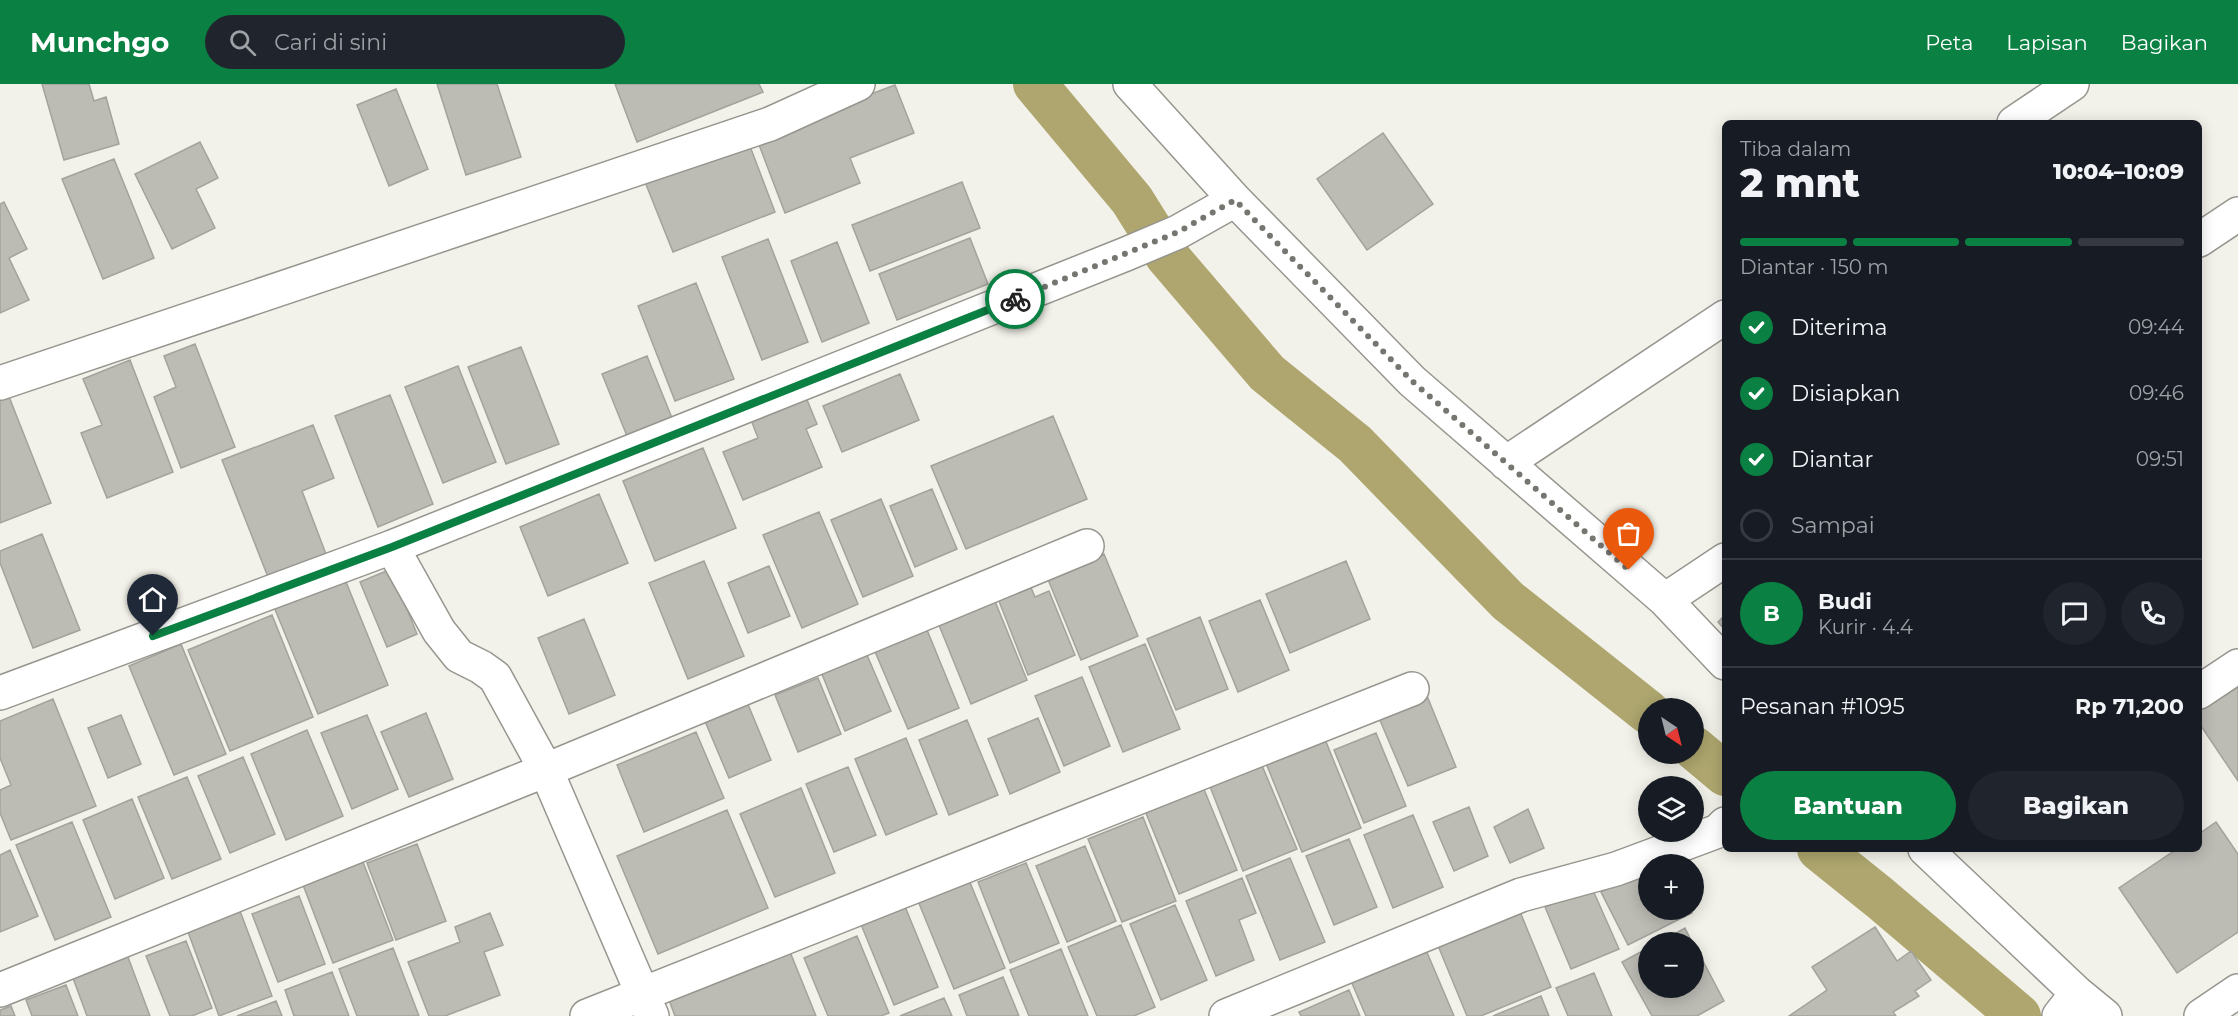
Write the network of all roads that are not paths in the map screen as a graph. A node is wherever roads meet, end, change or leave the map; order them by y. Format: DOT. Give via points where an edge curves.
graph roads {
  1 [pos="858,84"];
  2 [pos="1130,84"];
  3 [pos="2072,84"];
  4 [pos="2018,120"];
  5 [pos="1235,200"];
  6 [pos="2238,214"];
  7 [pos="2202,238"];
  8 [pos="1722,318"];
  9 [pos="0,384"];
  10 [pos="1506,464"];
  11 [pos="1088,546"];
  12 [pos="392,547"];
  13 [pos="1722,562"];
  14 [pos="1665,600"];
  15 [pos="1722,660"];
  16 [pos="2238,666"];
  17 [pos="1412,689"];
  18 [pos="2202,690"];
  19 [pos="0,693"];
  20 [pos="546,770"];
  21 [pos="1721,827"];
  22 [pos="1941,853"];
  23 [pos="0,990"];
  24 [pos="2238,991"];
  25 [pos="2068,1004"];
  26 [pos="647,1005"];
  27 [pos="587,1016"];
  28 [pos="1226,1016"];
  29 [pos="2105,1016"];
  30 [pos="2201,1016"];
  1 -- 9 [label="street" via="770,124"];
  2 -- 5 [label="street"];
  3 -- 4 [label="street"];
  5 -- 10 [label="street" via="1412,381"];
  5 -- 12 [label="street" via="1178,232 1126,254"];
  6 -- 7 [label="street"];
  8 -- 10 [label="street"];
  10 -- 14 [label="street"];
  11 -- 20 [label="street"];
  12 -- 19 [label="street"];
  12 -- 20 [label="street" via="439,631 459,656 495,677"];
  13 -- 14 [label="street"];
  14 -- 15 [label="street"];
  16 -- 18 [label="street"];
  17 -- 26 [label="street"];
  20 -- 23 [label="street"];
  20 -- 26 [label="street"];
  21 -- 28 [label="street" via="1616,869 1521,896"];
  22 -- 25 [label="street"];
  24 -- 30 [label="street"];
  25 -- 29 [label="street"];
  26 -- 27 [label="street"];
}
